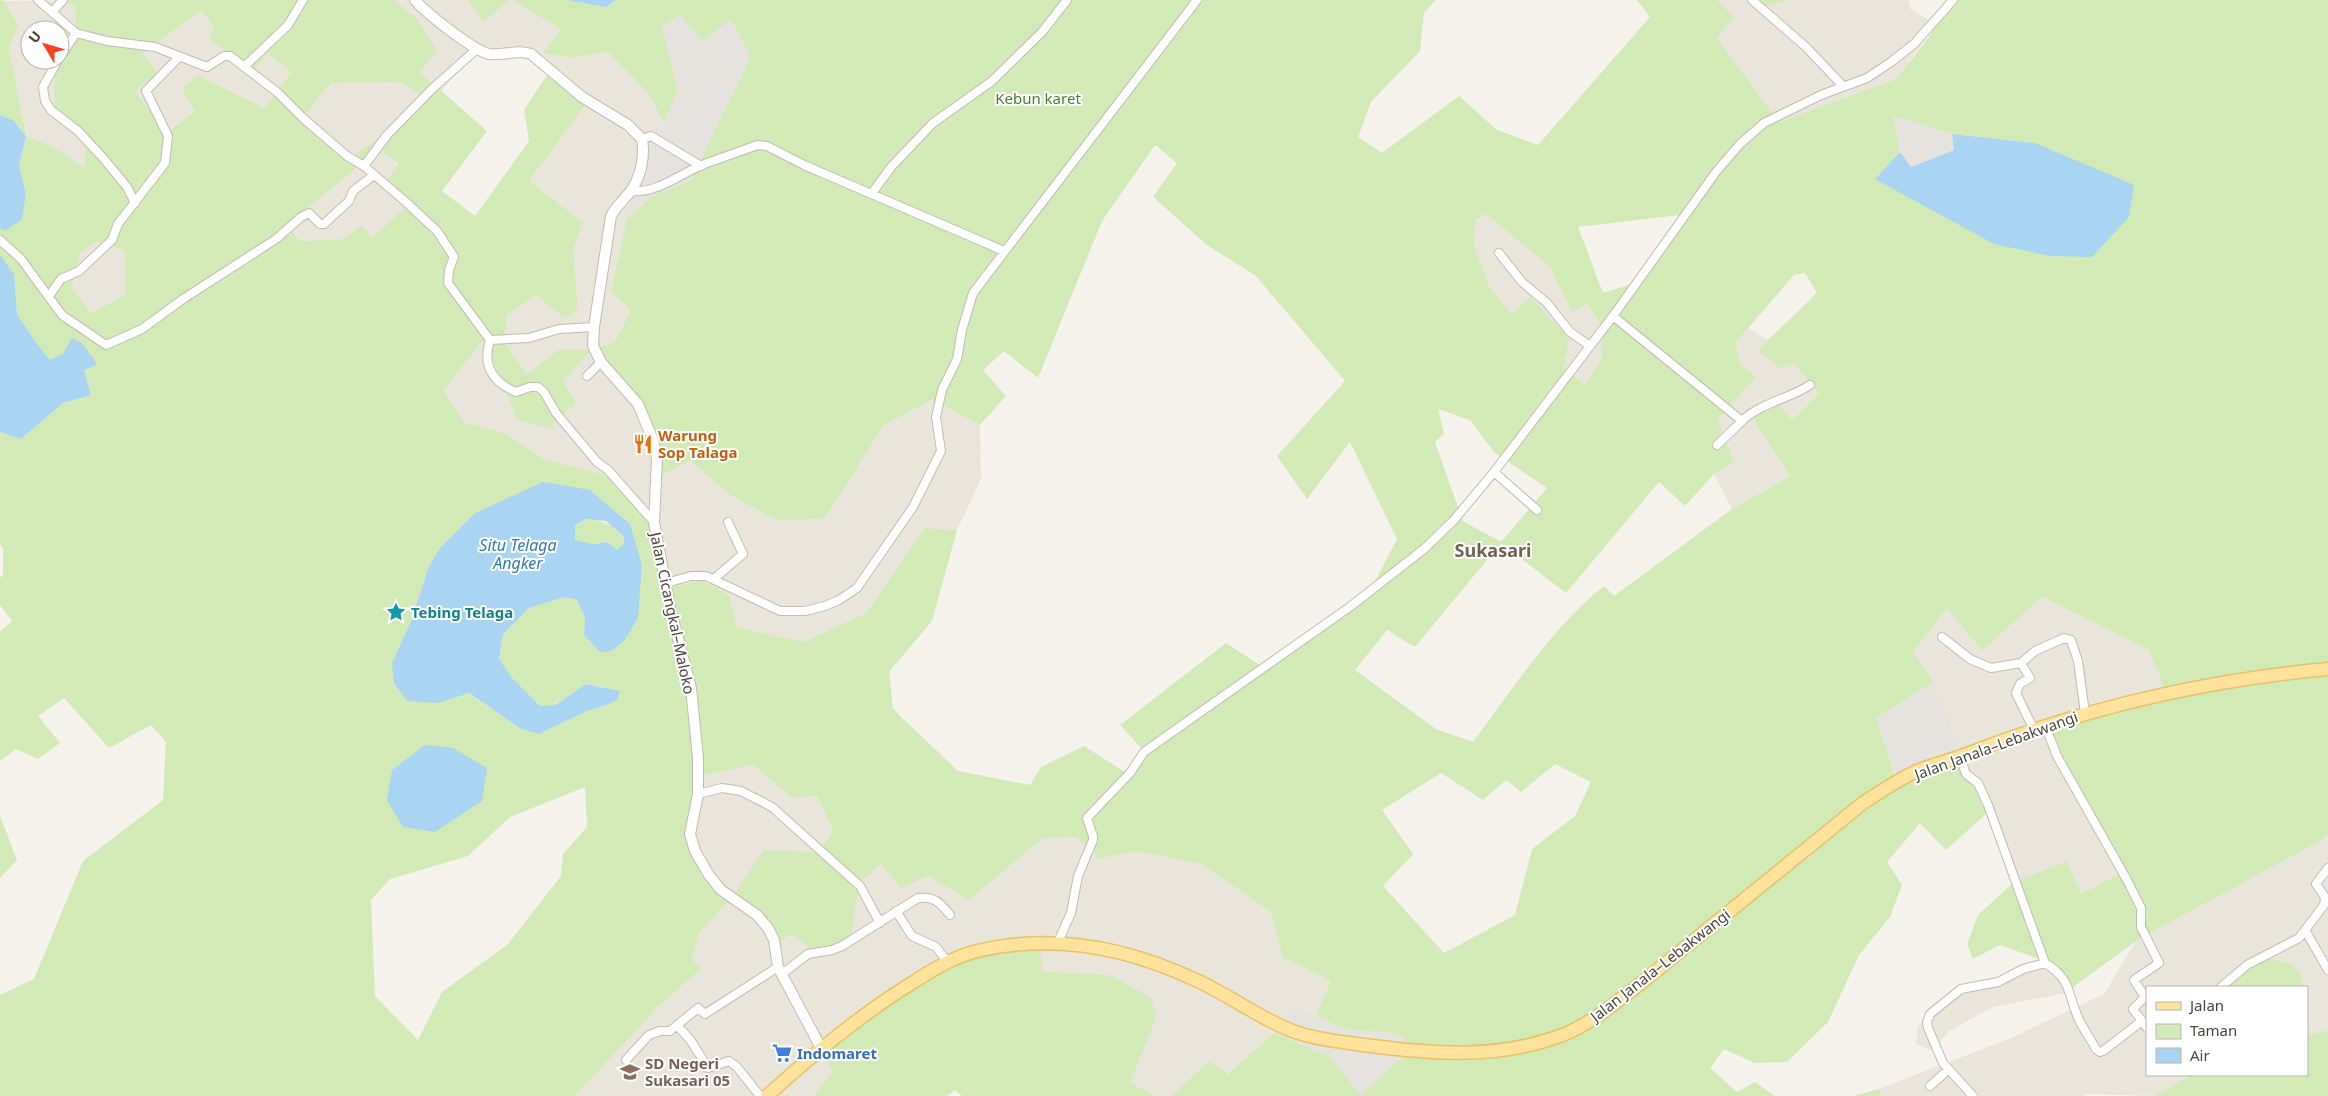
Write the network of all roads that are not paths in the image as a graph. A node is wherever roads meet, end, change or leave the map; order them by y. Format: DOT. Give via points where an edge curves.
graph roads {
  1 [pos="38,0"];
  2 [pos="63,0"];
  3 [pos="303,0"];
  4 [pos="415,0"];
  5 [pos="1067,0"];
  6 [pos="1197,0"];
  7 [pos="1752,0"];
  8 [pos="1953,0"];
  9 [pos="52,12"];
  10 [pos="76,33"];
  11 [pos="70,42"];
  12 [pos="477,49"];
  13 [pos="179,57"];
  14 [pos="244,67"];
  15 [pos="52,70"];
  16 [pos="1843,86"];
  17 [pos="642,139"];
  18 [pos="364,166"];
  19 [pos="701,166"];
  20 [pos="374,175"];
  21 [pos="630,192"];
  22 [pos="872,193"];
  23 [pos="135,203"];
  24 [pos="0,240"];
  25 [pos="1004,251"];
  26 [pos="1499,253"];
  27 [pos="49,296"];
  28 [pos="1613,316"];
  29 [pos="594,327"];
  30 [pos="490,340"];
  31 [pos="1590,346"];
  32 [pos="600,362"];
  33 [pos="586,376"];
  34 [pos="1810,385"];
  35 [pos="1742,421"];
  36 [pos="1717,445"];
  37 [pos="1494,472"];
  38 [pos="1537,510"];
  39 [pos="654,522"];
  40 [pos="728,522"];
  41 [pos="714,578"];
  42 [pos="666,583"];
  43 [pos="1942,636"];
  44 [pos="2021,663"];
  45 [pos="2328,669"];
  46 [pos="2085,713"];
  47 [pos="2039,727"];
  48 [pos="1960,757"];
  49 [pos="698,794"];
  50 [pos="2328,868"];
  51 [pos="896,911"];
  52 [pos="950,915"];
  53 [pos="880,923"];
  54 [pos="2305,930"];
  55 [pos="1058,942"];
  56 [pos="947,961"];
  57 [pos="2044,963"];
  58 [pos="2328,970"];
  59 [pos="780,971"];
  60 [pos="2222,986"];
  61 [pos="2142,1021"];
  62 [pos="677,1025"];
  63 [pos="2146,1027"];
  64 [pos="821,1048"];
  65 [pos="626,1060"];
  66 [pos="1948,1070"];
  67 [pos="1930,1086"];
  68 [pos="760,1096"];
  69 [pos="767,1096"];
  70 [pos="1973,1096"];
  1 -- 9 [label="street"];
  2 -- 9 [label="street"];
  3 -- 14 [label="street" via="288,24"];
  4 -- 12 [label="street"];
  5 -- 22 [label="street" via="1042,32 992,81 933,123 892,166"];
  6 -- 25 [label="street"];
  7 -- 16 [label="street" via="1806,47"];
  8 -- 16 [label="street" via="1914,44 1891,62 1867,78"];
  9 -- 10 [label="street"];
  10 -- 11 [label="street"];
  10 -- 13 [label="street" via="155,48"];
  12 -- 17 [label="street" via="490,54 522,51 531,54 582,97 628,126"];
  12 -- 18 [label="street" via="387,135"];
  13 -- 14 [label="street" via="207,67 224,56 230,56"];
  13 -- 23 [label="street" via="146,91 168,136 165,163"];
  14 -- 18 [label="street" via="277,92 347,156"];
  15 -- 23 [label="street" via="43,87 45,101 104,159 128,187"];
  16 -- 28 [label="street" via="1764,123 1740,144 1716,172"];
  17 -- 19 [label="street" via="650,136"];
  17 -- 21 [label="street, Jalan Cicangkal–Maloko" via="642,163"];
  18 -- 20 [label="street"];
  19 -- 21 [label="street" via="658,186"];
  19 -- 22 [label="street" via="757,145 767,146"];
  20 -- 27 [label="street" via="353,191 349,201 324,224 309,214 301,217 276,239 142,329 106,345 62,315"];
  20 -- 30 [label="street" via="437,232 454,258 448,270 448,283"];
  21 -- 29 [label="street, Jalan Cicangkal–Maloko" via="611,216"];
  22 -- 25 [label="street"];
  23 -- 27 [label="street" via="118,224 112,240 79,271 61,279"];
  24 -- 27 [label="street" via="21,260"];
  25 -- 41 [label="street" via="972,293 957,359 942,390 936,417 941,451 913,507 857,588 825,606 805,611 780,611"];
  26 -- 31 [label="street" via="1570,332"];
  28 -- 31 [label="street"];
  28 -- 35 [label="street"];
  29 -- 30 [label="street" via="559,330 529,338"];
  29 -- 32 [label="street, Jalan Cicangkal–Maloko" via="594,346"];
  30 -- 39 [label="street" via="487,363 492,376 516,392 538,387 544,392 556,413 597,462"];
  31 -- 37 [label="street"];
  32 -- 33 [label="street"];
  32 -- 39 [label="street, Jalan Cicangkal–Maloko" via="638,404 652,440 658,469"];
  34 -- 35 [label="street" via="1749,414"];
  35 -- 36 [label="street"];
  37 -- 38 [label="street"];
  37 -- 55 [label="street" via="1454,520 1424,549 1351,606 1144,752 1130,773 1087,818 1094,836 1078,876 1071,913"];
  39 -- 42 [label="street, Jalan Cicangkal–Maloko"];
  40 -- 41 [label="street" via="743,554"];
  41 -- 42 [label="street" via="691,576"];
  42 -- 49 [label="street, Jalan Cicangkal–Maloko" via="690,688 698,758"];
  43 -- 44 [label="street" via="1970,659 1991,668"];
  44 -- 46 [label="street" via="2035,651 2069,638 2078,662"];
  44 -- 47 [label="street" via="2030,678 2020,684 2016,694"];
  45 -- 46 [label="main road, Jalan Janala–Lebakwangi" via="2167,694"];
  46 -- 47 [label="main road, Jalan Janala–Lebakwangi"];
  47 -- 48 [label="main road, Jalan Janala–Lebakwangi"];
  47 -- 61 [label="street" via="2140,908 2141,927 2159,963 2134,980 2145,997 2133,1009"];
  48 -- 55 [label="main road, Jalan Janala–Lebakwangi" via="1891,784 1863,803 1646,980 1579,1026 1516,1049 1479,1053 1396,1049 1303,1035 1178,972 1099,947"];
  48 -- 57 [label="street" via="1966,774 1978,783 1988,805"];
  49 -- 53 [label="street" via="722,788 741,792 772,807 860,886"];
  49 -- 59 [label="street, Jalan Cicangkal–Maloko" via="690,834 695,851 721,890 757,915 768,928 774,940"];
  50 -- 54 [label="street" via="2316,884 2325,897 2324,904"];
  51 -- 52 [label="street" via="918,898 928,897 937,899"];
  51 -- 53 [label="street"];
  51 -- 56 [label="street" via="912,936 936,947"];
  53 -- 59 [label="street" via="842,946 808,954"];
  54 -- 58 [label="street"];
  54 -- 60 [label="street" via="2299,938 2254,961"];
  55 -- 56 [label="main road, Jalan Janala–Lebakwangi" via="977,951"];
  56 -- 64 [label="main road, Jalan Janala–Lebakwangi" via="894,994"];
  57 -- 61 [label="street" via="2066,980 2080,1022 2100,1052"];
  57 -- 66 [label="street" via="1998,982 1962,989 1934,1010 1927,1022 1928,1028"];
  59 -- 62 [label="street" via="705,1014 698,1008"];
  59 -- 64 [label="street, Jalan Cicangkal–Maloko"];
  61 -- 63 [label="street"];
  62 -- 65 [label="street" via="670,1031 649,1035"];
  62 -- 68 [label="street" via="708,1068 729,1061"];
  64 -- 69 [label="main road, Jalan Janala–Lebakwangi"];
  66 -- 67 [label="street"];
  66 -- 70 [label="street"];
}
